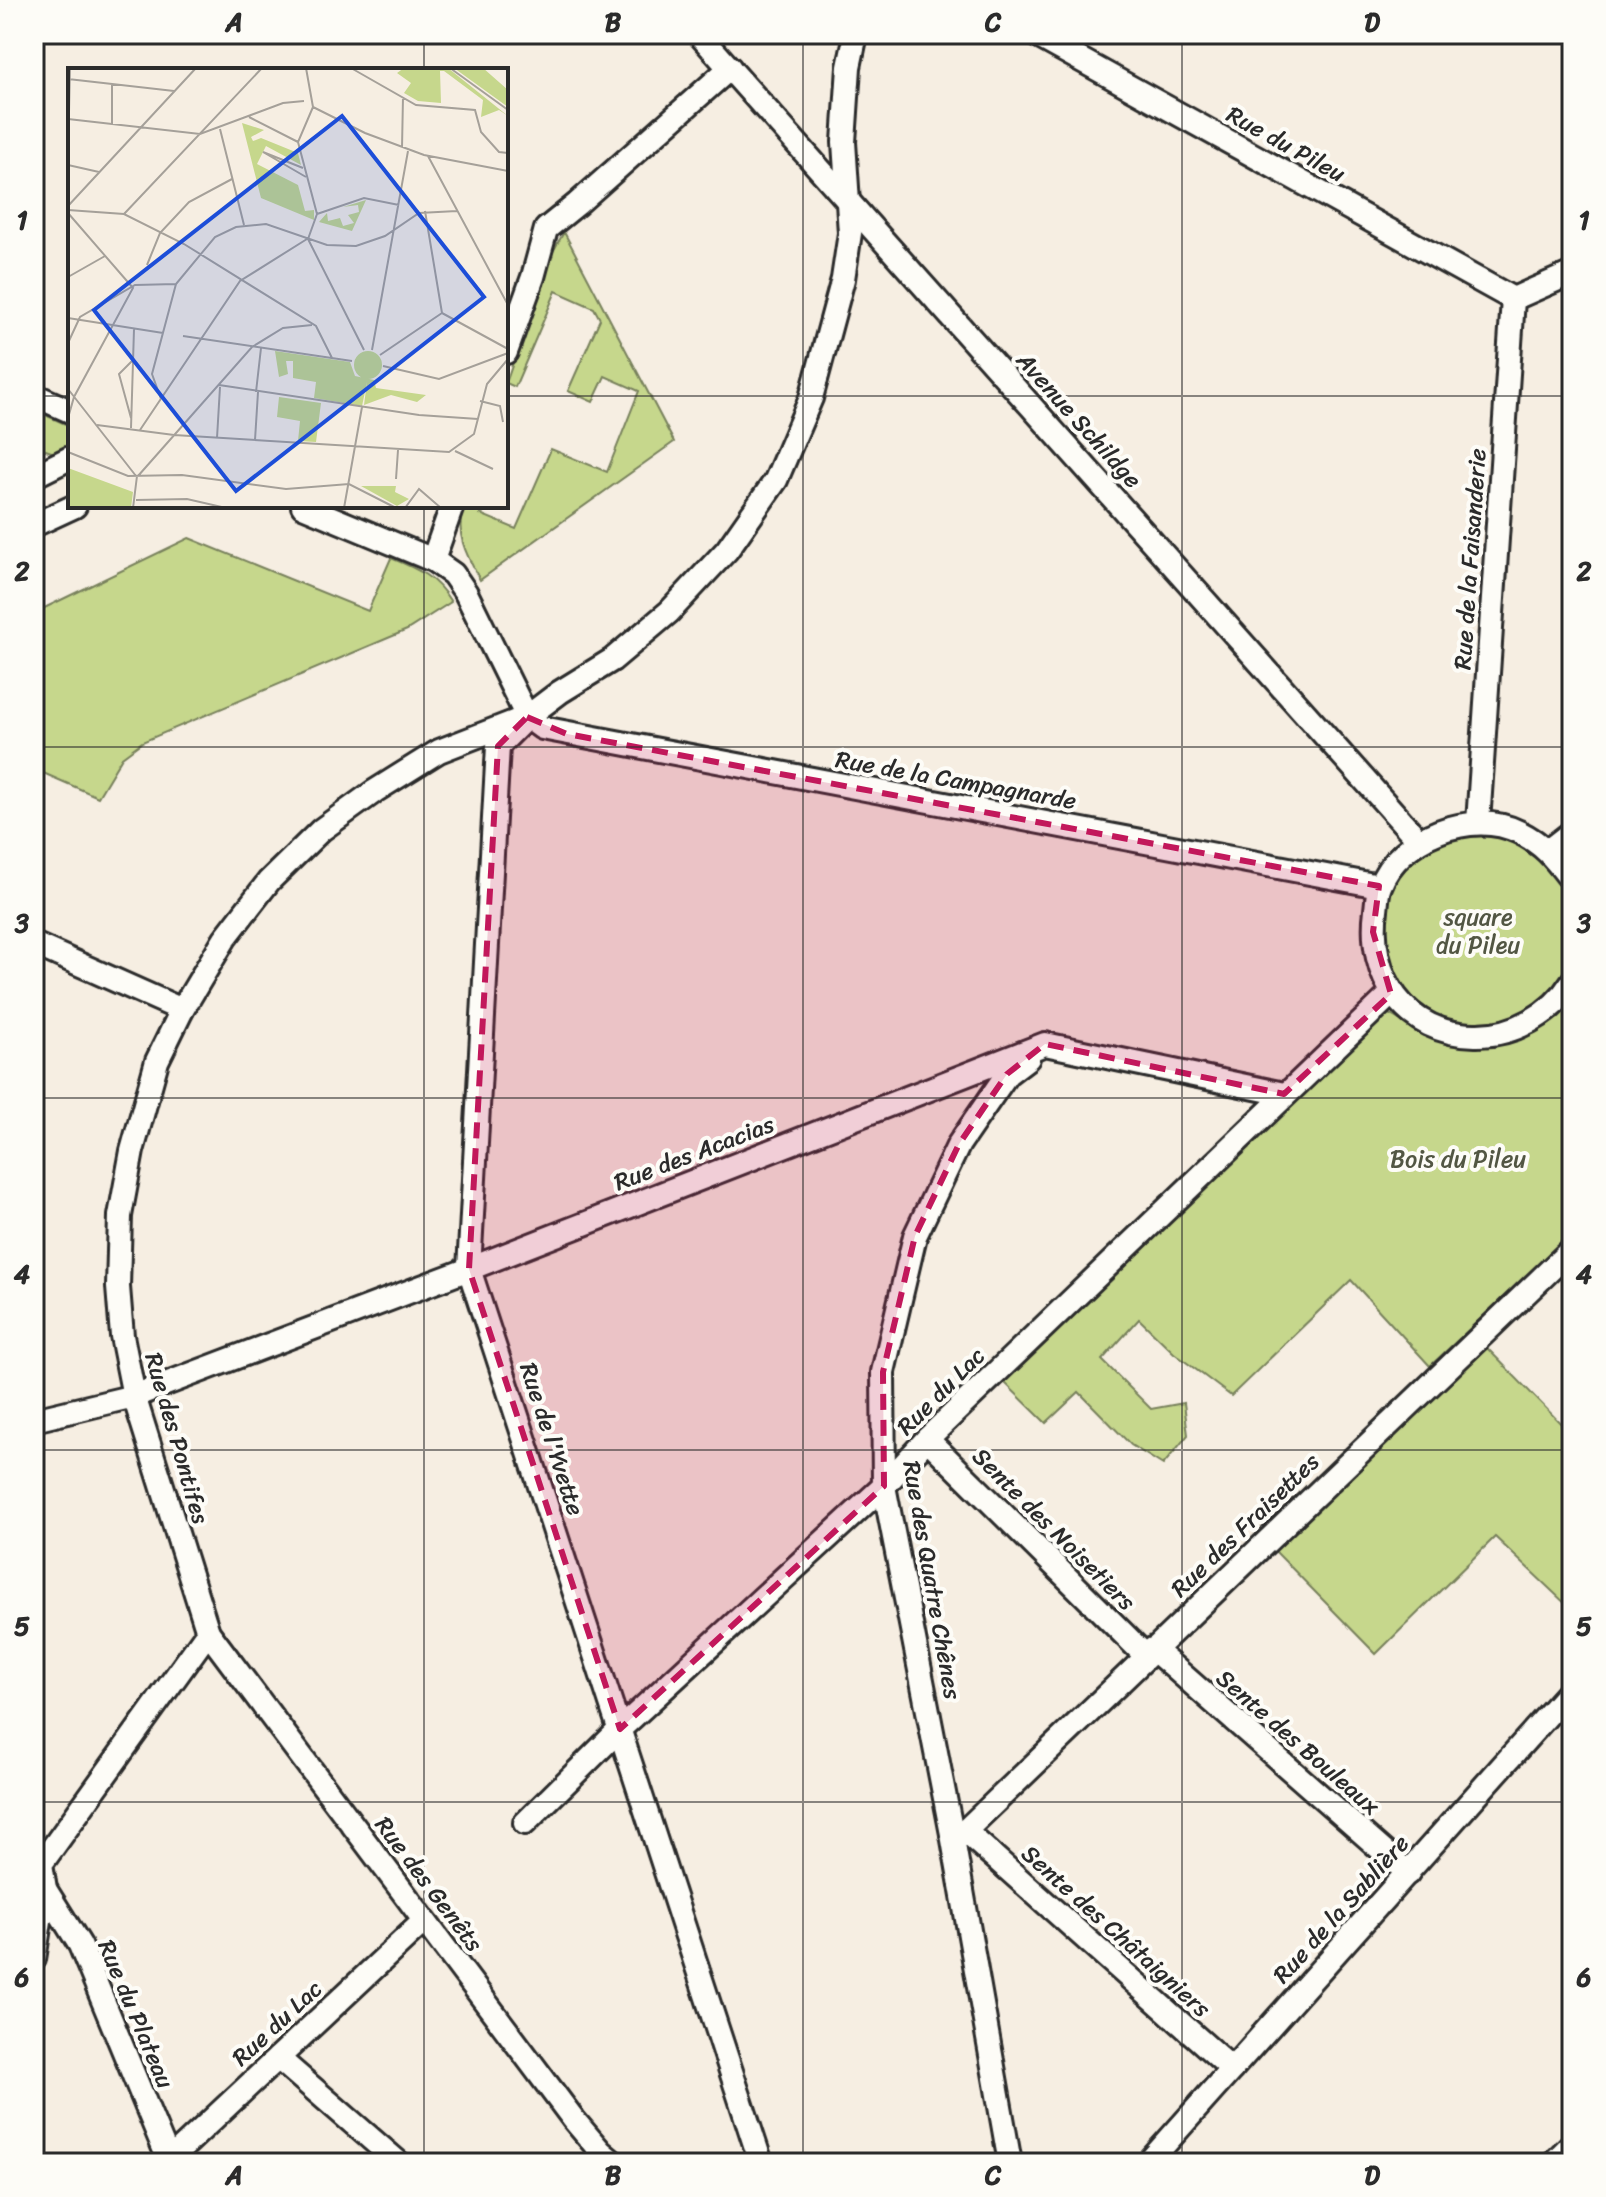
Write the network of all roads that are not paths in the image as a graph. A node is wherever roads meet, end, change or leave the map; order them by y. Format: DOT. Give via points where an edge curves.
graph roads {
  1 [pos="699,34"];
  2 [pos="856,34"];
  3 [pos="1034,34"];
  4 [pos="730,68"];
  5 [pos="847,198"];
  6 [pos="1572,273"];
  7 [pos="1513,299"];
  8 [pos="508,346"];
  9 [pos="34,395"];
  10 [pos="68,410"];
  11 [pos="68,459"];
  12 [pos="34,476"];
  13 [pos="71,508"];
  14 [pos="308,508"];
  15 [pos="451,508"];
  16 [pos="34,525"];
  17 [pos="433,560"];
  18 [pos="527,717"];
  19 [pos="1478,823"];
  20 [pos="1572,832"];
  21 [pos="1419,841"];
  22 [pos="1549,850"];
  23 [pos="1572,881"];
  24 [pos="1379,886"];
  25 [pos="34,944"];
  26 [pos="1572,982"];
  27 [pos="1391,994"];
  28 [pos="182,1010"];
  29 [pos="1045,1044"];
  30 [pos="1284,1094"];
  31 [pos="1572,1249"];
  32 [pos="469,1269"];
  33 [pos="134,1396"];
  34 [pos="34,1420"];
  35 [pos="927,1439"];
  36 [pos="884,1486"];
  37 [pos="208,1632"];
  38 [pos="1149,1652"];
  39 [pos="1572,1688"];
  40 [pos="620,1729"];
  41 [pos="525,1823"];
  42 [pos="958,1833"];
  43 [pos="1408,1873"];
  44 [pos="40,1889"];
  45 [pos="424,1921"];
  46 [pos="34,1959"];
  47 [pos="278,2058"];
  48 [pos="1232,2069"];
  49 [pos="1572,2144"];
  50 [pos="169,2162"];
  51 [pos="399,2163"];
  52 [pos="614,2163"];
  53 [pos="761,2163"];
  54 [pos="1010,2163"];
  55 [pos="1148,2163"];
  56 [pos="1553,2163"];
  1 -- 4 [label="street, Avenue Schildge"];
  2 -- 5 [label="street" via="844,142"];
  3 -- 7 [label="street, Rue du Pileu"];
  4 -- 5 [label="street, Avenue Schildge"];
  4 -- 8 [label="street" via="546,229"];
  5 -- 18 [label="street" via="850,233 829,341 776,480 727,550 669,612 612,660"];
  5 -- 21 [label="street, Avenue Schildge"];
  6 -- 7 [label="street"];
  7 -- 19 [label="street, Rue de la Faisanderie"];
  9 -- 10 [label="street"];
  11 -- 12 [label="street"];
  13 -- 16 [label="street"];
  14 -- 17 [label="street"];
  15 -- 17 [label="street"];
  17 -- 18 [label="street" via="453,574 466,593"];
  18 -- 24 [label="street, Rue de la Campagnarde" via="542,728 567,734"];
  18 -- 28 [label="street, Rue des Pontifes" via="439,751 321,830 269,881 225,938"];
  18 -- 32 [label="street, Rue de l'Yvette" via="498,746"];
  19 -- 21 [label="street" via="1441,830"];
  19 -- 22 [label="street" via="1516,830"];
  20 -- 22 [label="street"];
  21 -- 24 [label="street"];
  22 -- 23 [label="street"];
  24 -- 27 [label="street" via="1373,932"];
  25 -- 28 [label="street"];
  26 -- 27 [label="street" via="1561,1000 1521,1026 1474,1035 1429,1025"];
  27 -- 30 [label="street, Rue du Lac"];
  28 -- 33 [label="street, Rue des Pontifes" via="157,1061 141,1114 120,1216 118,1287"];
  29 -- 30 [label="street"];
  29 -- 32 [label="street, Rue des Acacias"];
  29 -- 36 [label="street, Rue des Quatre Chênes" via="1007,1074 959,1144 915,1236 883,1372"];
  30 -- 35 [label="street, Rue du Lac"];
  31 -- 38 [label="street, Rue des Fraisettes"];
  32 -- 33 [label="street, Rue des Acacias"];
  32 -- 40 [label="street, Rue de l'Yvette"];
  33 -- 34 [label="street, Rue des Acacias"];
  33 -- 37 [label="street, Rue des Pontifes"];
  35 -- 36 [label="street, Rue du Lac"];
  35 -- 38 [label="street, Sente des Noisetiers"];
  36 -- 40 [label="street, Rue du Lac"];
  36 -- 42 [label="street, Rue des Quatre Chênes"];
  37 -- 44 [label="street" via="41,1864"];
  37 -- 45 [label="street, Rue des Genêts"];
  38 -- 42 [label="street, Rue des Fraisettes"];
  38 -- 43 [label="street, Sente des Bouleaux"];
  39 -- 43 [label="street, Rue de la Sablière"];
  40 -- 41 [label="street, Rue du Lac"];
  40 -- 53 [label="street, Rue de l'Yvette"];
  42 -- 48 [label="street, Sente des Châtaigniers"];
  42 -- 54 [label="street, Rue des Quatre Chênes"];
  43 -- 48 [label="street, Rue de la Sablière"];
  44 -- 46 [label="street"];
  44 -- 50 [label="street, Rue du Plateau" via="80,1945"];
  45 -- 47 [label="street, Rue du Lac"];
  45 -- 52 [label="street, Rue des Genêts" via="574,2120"];
  47 -- 50 [label="street, Rue du Lac"];
  47 -- 51 [label="street"];
  48 -- 55 [label="street, Rue de la Sablière"];
  49 -- 56 [label="street"];
}
